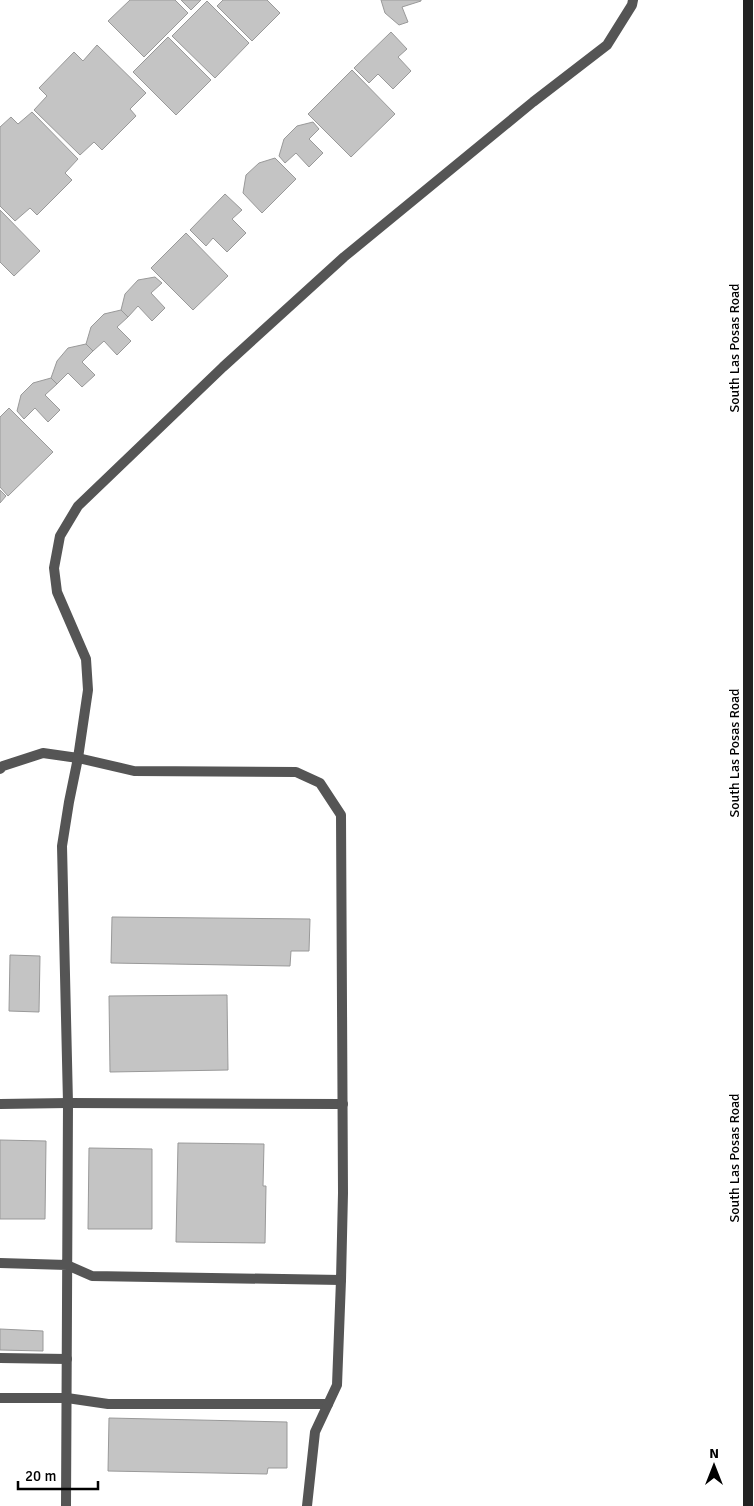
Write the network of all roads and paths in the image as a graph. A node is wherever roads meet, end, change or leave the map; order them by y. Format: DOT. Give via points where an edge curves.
graph roads {
  1 [pos="633,0"];
  2 [pos="748,0"];
  3 [pos="78,758"];
  4 [pos="0,769"];
  5 [pos="68,1103"];
  6 [pos="0,1104"];
  7 [pos="342,1104"];
  8 [pos="0,1262"];
  9 [pos="67,1265"];
  10 [pos="341,1280"];
  11 [pos="0,1358"];
  12 [pos="67,1359"];
  13 [pos="0,1398"];
  14 [pos="67,1398"];
  15 [pos="328,1404"];
  16 [pos="66,1506"];
  17 [pos="307,1506"];
  18 [pos="748,1506"];
  1 -- 3 [label="lane" via="607,46 533,102 344,257 78,506 60,536 54,568 57,592 86,659 88,690"];
  2 -- 18 [label="main road, South Las Posas Road"];
  3 -- 4 [label="lane" via="43,753"];
  3 -- 5 [label="lane" via="62,846"];
  3 -- 7 [label="lane" via="134,771 296,772 320,783 341,815"];
  5 -- 6 [label="lane"];
  5 -- 7 [label="lane"];
  5 -- 9 [label="lane"];
  7 -- 10 [label="lane"];
  8 -- 9 [label="lane"];
  9 -- 10 [label="lane" via="92,1276"];
  9 -- 12 [label="lane"];
  10 -- 15 [label="lane" via="337,1385"];
  11 -- 12 [label="lane"];
  12 -- 14 [label="lane"];
  13 -- 14 [label="lane"];
  14 -- 15 [label="lane" via="108,1404"];
  14 -- 16 [label="lane"];
  15 -- 17 [label="lane" via="315,1432"];
}
